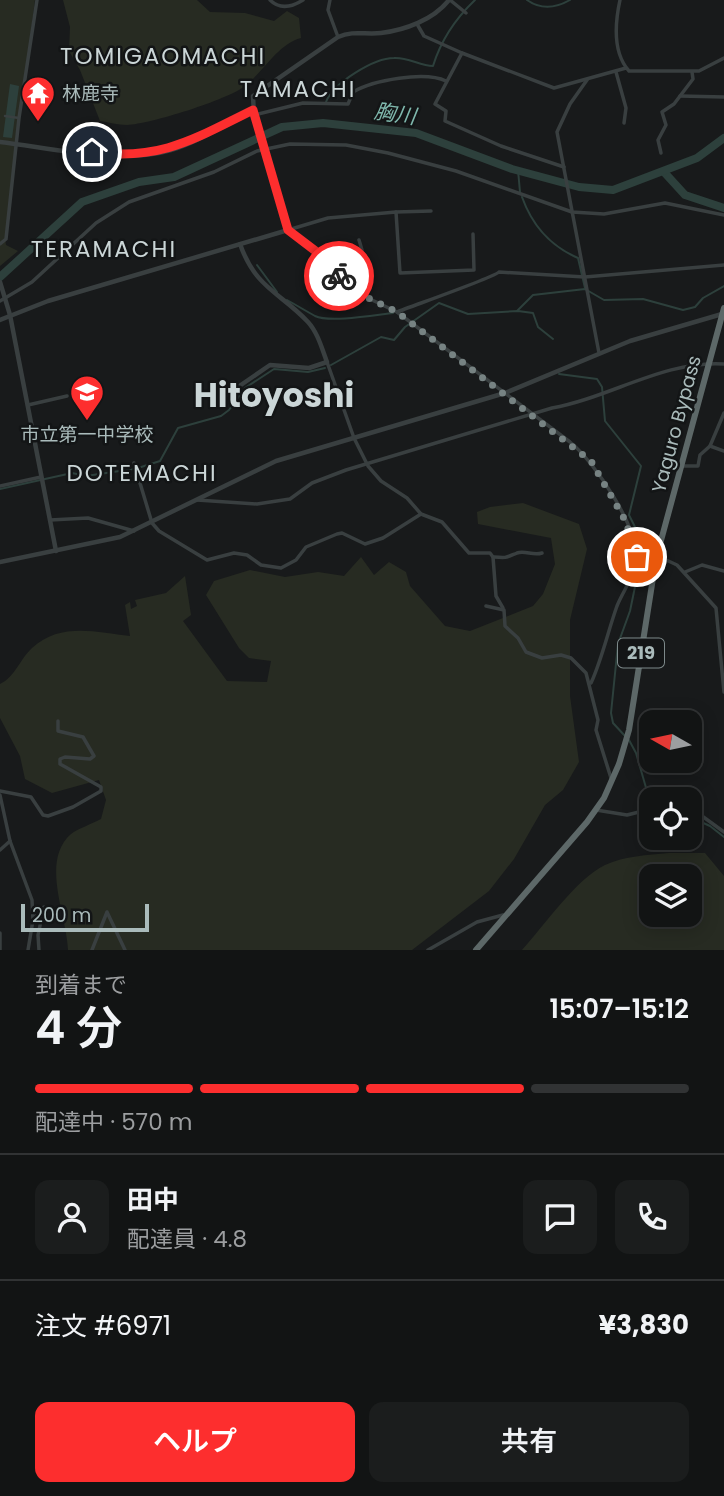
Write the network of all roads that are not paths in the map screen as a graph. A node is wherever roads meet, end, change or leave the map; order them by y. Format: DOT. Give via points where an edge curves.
graph roads {
  1 [pos="37,0"];
  2 [pos="270,0"];
  3 [pos="303,0"];
  4 [pos="330,0"];
  5 [pos="449,0"];
  6 [pos="620,0"];
  7 [pos="466,13"];
  8 [pos="417,24"];
  9 [pos="338,37"];
  10 [pos="462,53"];
  11 [pos="724,58"];
  12 [pos="626,68"];
  13 [pos="616,72"];
  14 [pos="692,72"];
  15 [pos="589,78"];
  16 [pos="446,81"];
  17 [pos="680,96"];
  18 [pos="724,97"];
  19 [pos="254,113"];
  20 [pos="5,116"];
  21 [pos="17,118"];
  22 [pos="624,123"];
  23 [pos="0,142"];
  24 [pos="17,144"];
  25 [pos="265,147"];
  26 [pos="661,153"];
  27 [pos="565,169"];
  28 [pos="572,210"];
  29 [pos="431,211"];
  30 [pos="396,212"];
  31 [pos="724,215"];
  32 [pos="288,230"];
  33 [pos="473,234"];
  34 [pos="359,240"];
  35 [pos="0,244"];
  36 [pos="240,244"];
  37 [pos="330,262"];
  38 [pos="724,265"];
  39 [pos="584,277"];
  40 [pos="0,282"];
  41 [pos="2,299"];
  42 [pos="397,312"];
  43 [pos="723,312"];
  44 [pos="10,315"];
  45 [pos="0,320"];
  46 [pos="599,353"];
  47 [pos="327,362"];
  48 [pos="708,363"];
  49 [pos="724,364"];
  50 [pos="505,393"];
  51 [pos="66,396"];
  52 [pos="219,400"];
  53 [pos="27,405"];
  54 [pos="724,413"];
  55 [pos="533,414"];
  56 [pos="354,438"];
  57 [pos="710,446"];
  58 [pos="724,451"];
  59 [pos="134,463"];
  60 [pos="368,466"];
  61 [pos="681,466"];
  62 [pos="41,477"];
  63 [pos="0,485"];
  64 [pos="197,500"];
  65 [pos="421,514"];
  66 [pos="50,520"];
  67 [pos="152,523"];
  68 [pos="134,531"];
  69 [pos="56,551"];
  70 [pos="542,553"];
  71 [pos="493,557"];
  72 [pos="637,557"];
  73 [pos="656,558"];
  74 [pos="0,562"];
  75 [pos="724,571"];
  76 [pos="685,572"];
  77 [pos="486,606"];
  78 [pos="504,610"];
  79 [pos="590,682"];
  80 [pos="724,692"];
  81 [pos="58,721"];
  82 [pos="612,780"];
  83 [pos="0,793"];
  84 [pos="596,810"];
  85 [pos="639,812"];
  86 [pos="702,816"];
  87 [pos="724,832"];
  88 [pos="10,841"];
  89 [pos="0,850"];
  90 [pos="503,915"];
  91 [pos="33,920"];
  92 [pos="0,933"];
  93 [pos="1,950"];
  94 [pos="28,950"];
  95 [pos="40,950"];
  96 [pos="92,950"];
  97 [pos="125,950"];
  98 [pos="428,950"];
  99 [pos="476,950"];
  1 -- 21 [label="street"];
  2 -- 3 [label="street" via="284,6"];
  4 -- 9 [label="street" via="328,10"];
  5 -- 7 [label="street"];
  5 -- 8 [label="street"];
  6 -- 12 [label="street" via="615,26"];
  8 -- 9 [label="street"];
  8 -- 10 [label="street" via="424,36"];
  9 -- 19 [label="street" via="253,96"];
  10 -- 15 [label="street" via="548,87"];
  10 -- 16 [label="street"];
  11 -- 14 [label="street"];
  12 -- 13 [label="street"];
  12 -- 14 [label="street" via="636,73"];
  13 -- 15 [label="street"];
  13 -- 22 [label="street" via="626,108"];
  14 -- 17 [label="street" via="693,79"];
  15 -- 27 [label="street" via="557,132"];
  16 -- 19 [label="street" via="437,77 381,81 352,92 348,104 303,103"];
  16 -- 27 [label="street" via="435,104 446,111 447,122"];
  17 -- 18 [label="street"];
  17 -- 26 [label="street" via="662,112 666,125 658,140"];
  19 -- 24 [label="street" via="173,149 144,155"];
  19 -- 25 [label="street"];
  20 -- 21 [label="street"];
  21 -- 24 [label="street"];
  23 -- 24 [label="street"];
  24 -- 35 [label="street" via="6,239"];
  25 -- 28 [label="street" via="302,143 376,150"];
  25 -- 32 [label="street"];
  25 -- 41 [label="street" via="111,211 32,282"];
  27 -- 28 [label="street"];
  28 -- 31 [label="street" via="604,214 665,202"];
  28 -- 39 [label="street"];
  29 -- 30 [label="street"];
  30 -- 32 [label="street" via="328,218"];
  30 -- 33 [label="street" via="400,273 474,270"];
  32 -- 36 [label="street"];
  32 -- 37 [label="street"];
  34 -- 37 [label="street" via="362,250"];
  36 -- 44 [label="street"];
  36 -- 47 [label="street" via="245,259 267,288 312,327"];
  37 -- 42 [label="street" via="331,270 347,282"];
  38 -- 39 [label="street"];
  39 -- 42 [label="street" via="499,272"];
  39 -- 46 [label="street"];
  40 -- 41 [label="street"];
  41 -- 44 [label="street"];
  42 -- 50 [label="street"];
  43 -- 46 [label="street"];
  43 -- 48 [label="highway, Yaguro Bypass / 219"];
  44 -- 45 [label="street"];
  44 -- 53 [label="street"];
  46 -- 50 [label="street"];
  47 -- 52 [label="street" via="309,368 270,365"];
  47 -- 56 [label="street"];
  48 -- 49 [label="street"];
  48 -- 55 [label="street"];
  48 -- 61 [label="highway, Yaguro Bypass / 219"];
  50 -- 55 [label="street"];
  50 -- 56 [label="street"];
  51 -- 53 [label="street"];
  53 -- 62 [label="street"];
  54 -- 57 [label="street"];
  55 -- 60 [label="street"];
  55 -- 72 [label="street" via="591,461 625,520"];
  56 -- 60 [label="street"];
  56 -- 64 [label="street" via="276,461"];
  57 -- 58 [label="street"];
  57 -- 61 [label="street" via="700,455 698,466"];
  59 -- 67 [label="street"];
  60 -- 64 [label="street" via="320,480 290,499 257,504"];
  60 -- 65 [label="street"];
  61 -- 73 [label="highway, Yaguro Bypass / 219"];
  62 -- 63 [label="street"];
  62 -- 66 [label="street"];
  64 -- 67 [label="street"];
  65 -- 67 [label="street" via="365,544 337,534 306,547 296,560 275,569 234,553 207,560"];
  65 -- 71 [label="street" via="442,522 469,553"];
  66 -- 68 [label="street" via="88,518"];
  66 -- 69 [label="street"];
  67 -- 68 [label="street"];
  68 -- 69 [label="street"];
  69 -- 74 [label="street"];
  70 -- 71 [label="street"];
  71 -- 78 [label="street" via="496,596"];
  72 -- 73 [label="street"];
  72 -- 79 [label="street"];
  73 -- 76 [label="street"];
  73 -- 82 [label="highway, Yaguro Bypass / 219" via="629,730"];
  75 -- 76 [label="street" via="702,565"];
  76 -- 80 [label="street" via="718,612"];
  77 -- 78 [label="street"];
  78 -- 79 [label="street" via="505,626 526,652 542,658 572,658"];
  79 -- 82 [label="street" via="596,730"];
  81 -- 83 [label="street" via="58,731 83,737 94,756 65,757 60,764 94,781 101,791 48,816 31,797"];
  82 -- 84 [label="highway, Yaguro Bypass / 219"];
  83 -- 88 [label="street"];
  84 -- 85 [label="street" via="627,815"];
  84 -- 99 [label="highway, Yaguro Bypass / 219"];
  86 -- 87 [label="street"];
  88 -- 89 [label="street"];
  88 -- 91 [label="street" via="32,900"];
  90 -- 98 [label="street" via="477,922"];
  91 -- 94 [label="street"];
  91 -- 95 [label="street" via="44,907"];
  92 -- 93 [label="street"];
  96 -- 97 [label="street" via="107,912"];
}
